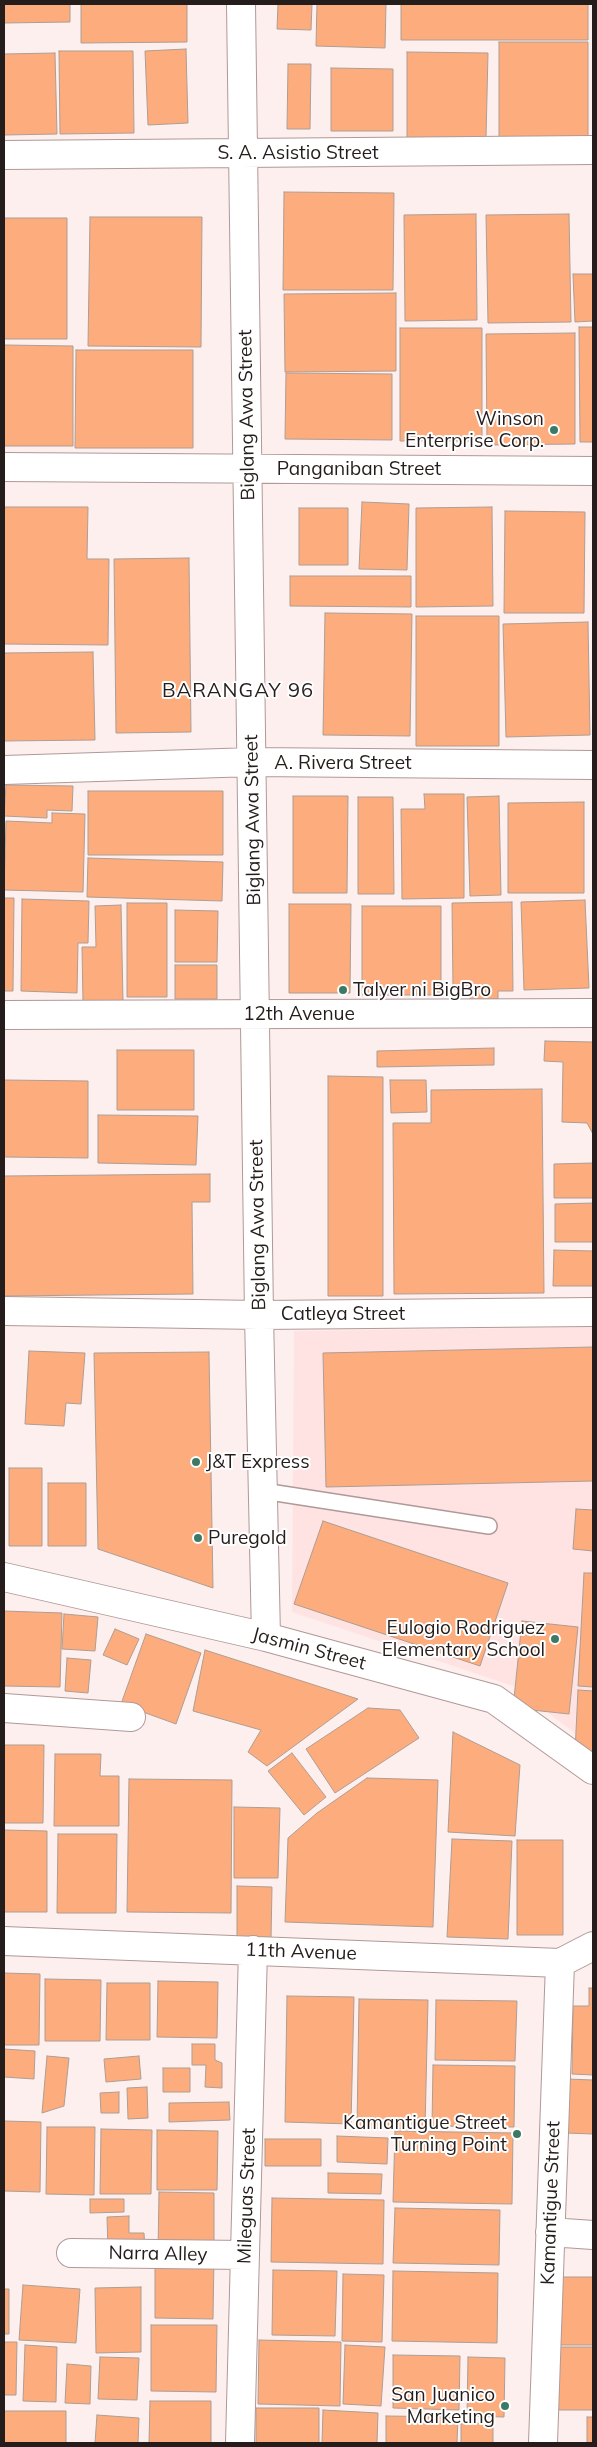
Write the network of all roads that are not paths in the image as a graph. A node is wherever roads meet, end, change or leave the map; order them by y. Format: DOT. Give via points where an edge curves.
graph roads {
  1 [pos="241,4"];
  2 [pos="593,150"];
  3 [pos="244,153"];
  4 [pos="4,155"];
  5 [pos="4,467"];
  6 [pos="248,468"];
  7 [pos="593,470"];
  8 [pos="252,762"];
  9 [pos="593,765"];
  10 [pos="4,770"];
  11 [pos="593,1013"];
  12 [pos="256,1014"];
  13 [pos="4,1015"];
  14 [pos="4,1311"];
  15 [pos="593,1312"];
  16 [pos="259,1314"];
  17 [pos="263,1491"];
  18 [pos="489,1526"];
  19 [pos="4,1577"];
  20 [pos="266,1637"];
  21 [pos="4,1708"];
  22 [pos="131,1717"];
  23 [pos="593,1770"];
  24 [pos="4,1941"];
  25 [pos="593,1946"];
  26 [pos="253,1950"];
  27 [pos="560,1963"];
  28 [pos="550,2232"];
  29 [pos="593,2236"];
  30 [pos="71,2253"];
  31 [pos="245,2255"];
  32 [pos="240,2443"];
  33 [pos="543,2443"];
  1 -- 3 [label="street, Biglang Awa Street"];
  2 -- 3 [label="street, S. A. Asistio Street"];
  3 -- 4 [label="street, S. A. Asistio Street"];
  3 -- 6 [label="street, Biglang Awa Street"];
  5 -- 6 [label="street, Panganiban Street"];
  6 -- 7 [label="street, Panganiban Street"];
  6 -- 8 [label="street, Biglang Awa Street"];
  8 -- 9 [label="street, A. Rivera Street"];
  8 -- 10 [label="street, A. Rivera Street"];
  8 -- 12 [label="street, Biglang Awa Street"];
  11 -- 12 [label="street, 12th Avenue"];
  12 -- 13 [label="street, 12th Avenue"];
  12 -- 16 [label="street, Biglang Awa Street"];
  14 -- 16 [label="street, Catleya Street"];
  15 -- 16 [label="street, Catleya Street"];
  16 -- 17 [label="street, Biglang Awa Street"];
  17 -- 18 [label="lane"];
  17 -- 20 [label="street, Biglang Awa Street"];
  19 -- 20 [label="street, Jasmin Street"];
  20 -- 23 [label="street, Jasmin Street" via="494,1699"];
  21 -- 22 [label="street"];
  24 -- 26 [label="street, 11th Avenue"];
  25 -- 27 [label="street, 11th Avenue"];
  26 -- 27 [label="street, 11th Avenue"];
  26 -- 31 [label="street, Mileguas Street"];
  27 -- 28 [label="street, Kamantigue Street"];
  28 -- 29 [label="street"];
  28 -- 33 [label="street, Kamantigue Street"];
  30 -- 31 [label="street, Narra Alley"];
  31 -- 32 [label="street, Mileguas Street"];
}
